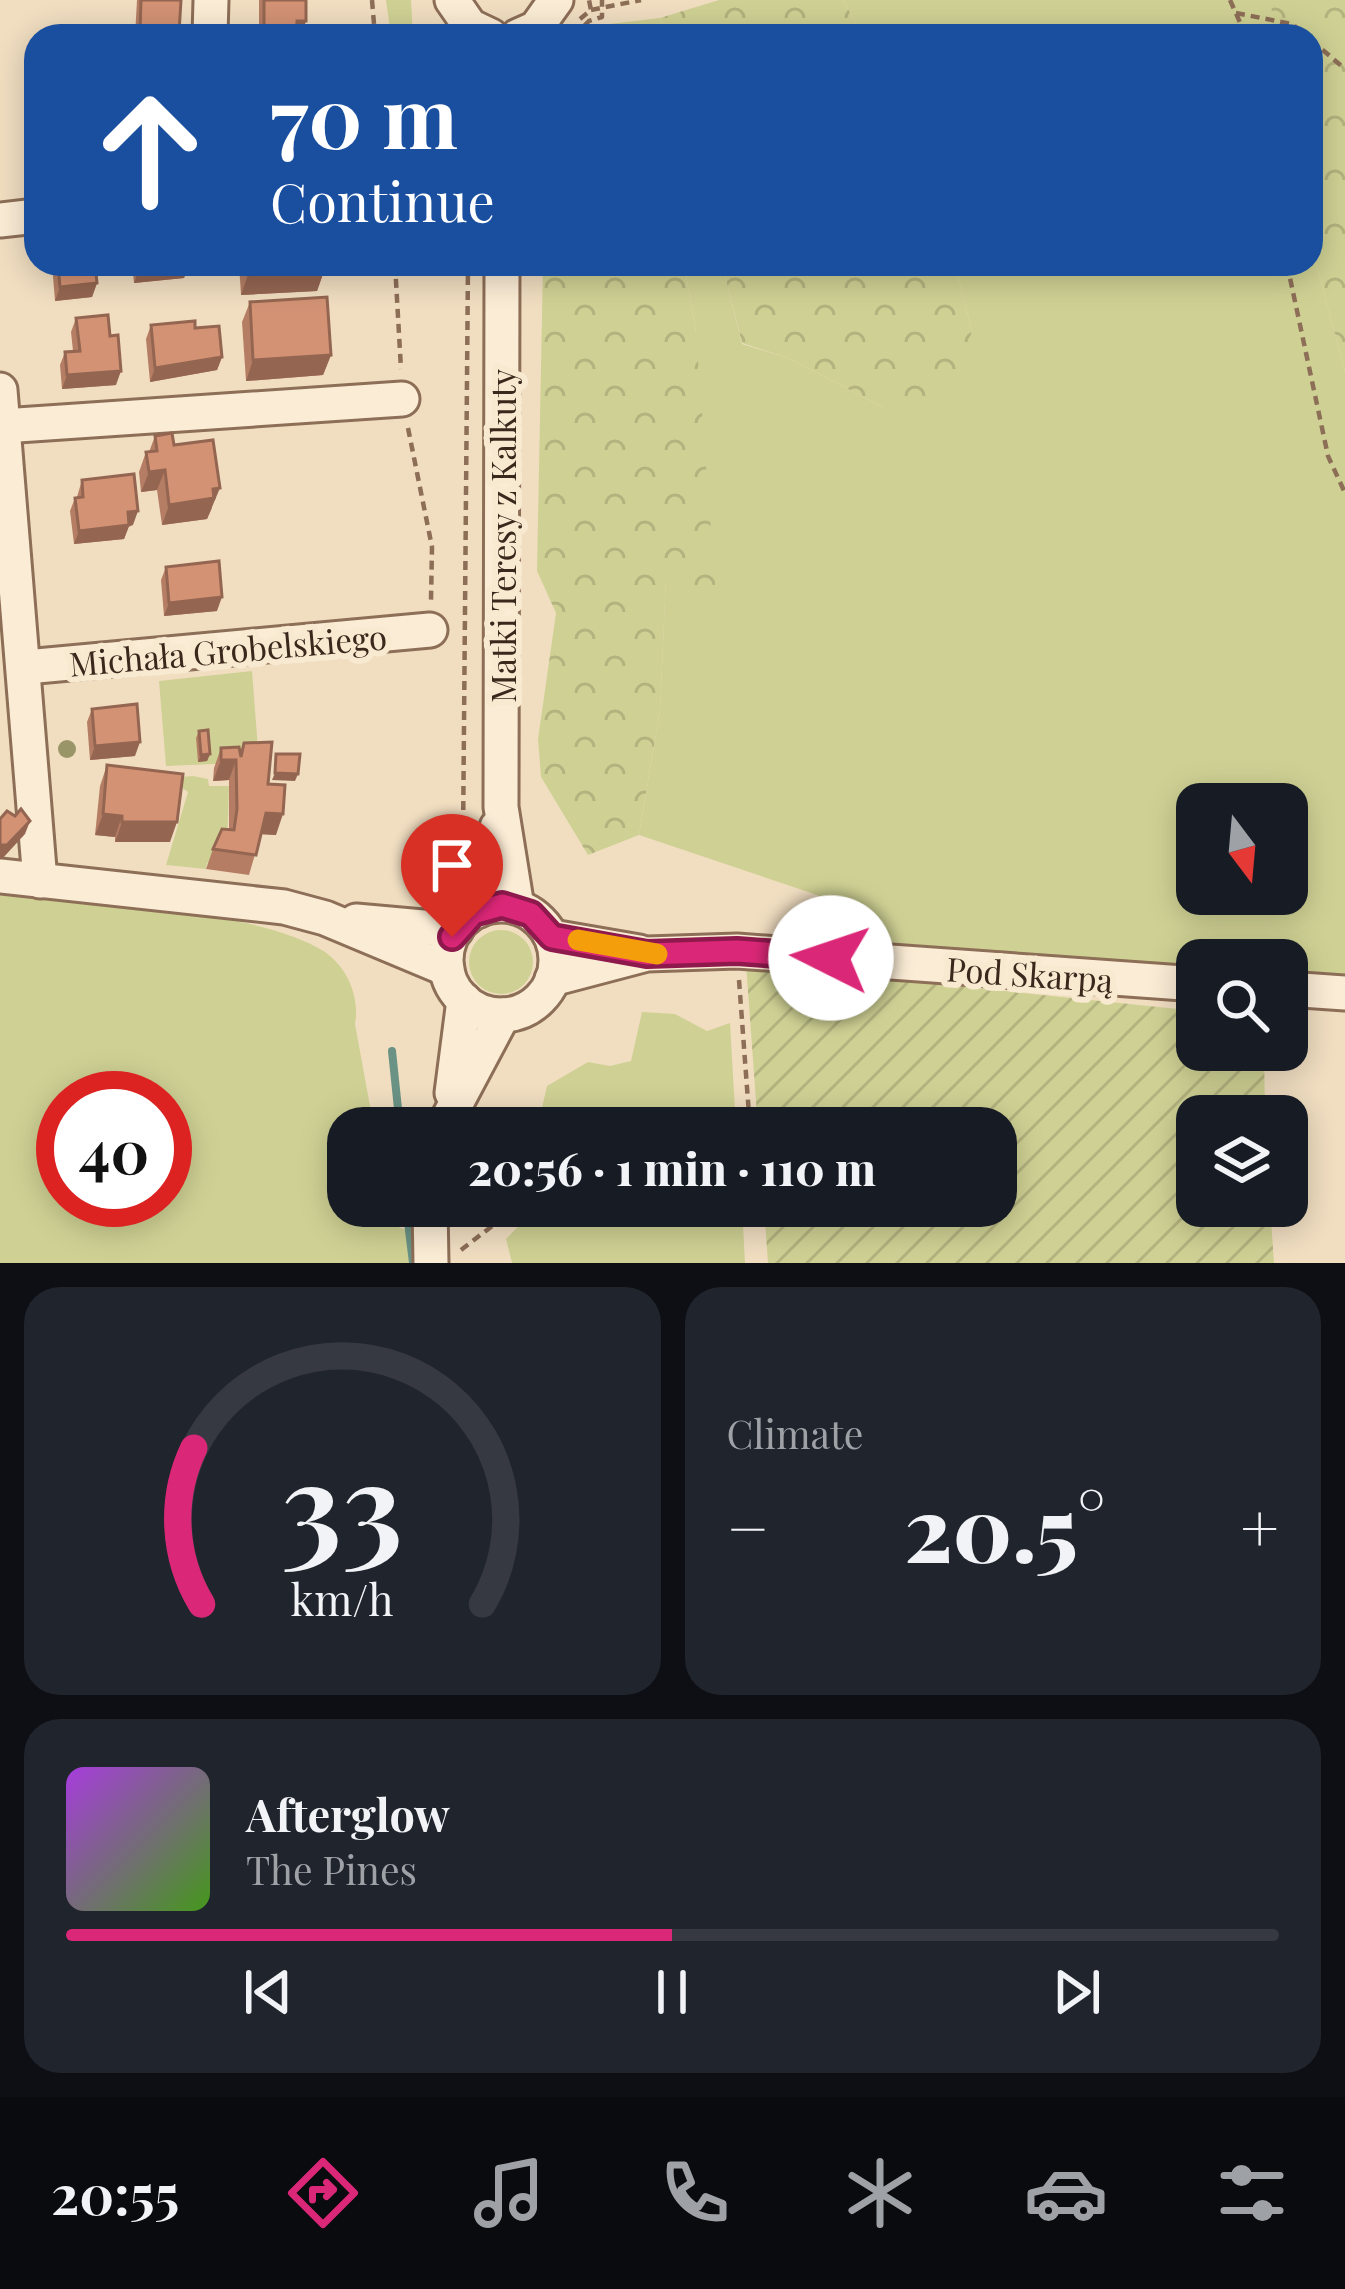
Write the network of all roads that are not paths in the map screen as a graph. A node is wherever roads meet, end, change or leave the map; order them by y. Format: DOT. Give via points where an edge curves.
graph roads {
  1 [pos="452,0"];
  2 [pos="472,24"];
  3 [pos="502,276"];
  4 [pos="0,390"];
  5 [pos="402,399"];
  6 [pos="3,426"];
  7 [pos="430,630"];
  8 [pos="26,668"];
  9 [pos="501,807"];
  10 [pos="0,876"];
  11 [pos="40,881"];
  12 [pos="517,907"];
  13 [pos="325,918"];
  14 [pos="467,920"];
  15 [pos="552,937"];
  16 [pos="647,954"];
  17 [pos="447,969"];
  18 [pos="552,980"];
  19 [pos="1176,982"];
  20 [pos="1308,990"];
  21 [pos="1345,993"];
  22 [pos="464,1000"];
  23 [pos="502,1015"];
  24 [pos="448,1107"];
  25 [pos="453,1107"];
  26 [pos="430,1227"];
  27 [pos="430,1263"];
  1 -- 2 [label="street"];
  3 -- 9 [label="street, Matki Teresy z Kalkuty"];
  4 -- 6 [label="street"];
  5 -- 6 [label="street"];
  6 -- 8 [label="street"];
  7 -- 8 [label="street, Michała Grobelskiego"];
  8 -- 11 [label="street"];
  9 -- 12 [label="street, Matki Teresy z Kalkuty"];
  9 -- 14 [label="street, Matki Teresy z Kalkuty"];
  10 -- 11 [label="street"];
  11 -- 13 [label="street" via="246,900"];
  12 -- 14 [label="street"];
  12 -- 15 [label="street"];
  13 -- 14 [label="street"];
  13 -- 17 [label="street"];
  14 -- 17 [label="street"];
  15 -- 16 [label="street, Pod Skarpą"];
  15 -- 18 [label="street"];
  16 -- 18 [label="street, Pod Skarpą"];
  16 -- 19 [label="street, Pod Skarpą" via="737,951"];
  17 -- 22 [label="street"];
  18 -- 23 [label="street" via="538,1001"];
  20 -- 21 [label="street"];
  22 -- 23 [label="street"];
  22 -- 24 [label="street"];
  23 -- 25 [label="street"];
  26 -- 27 [label="street"];
}
